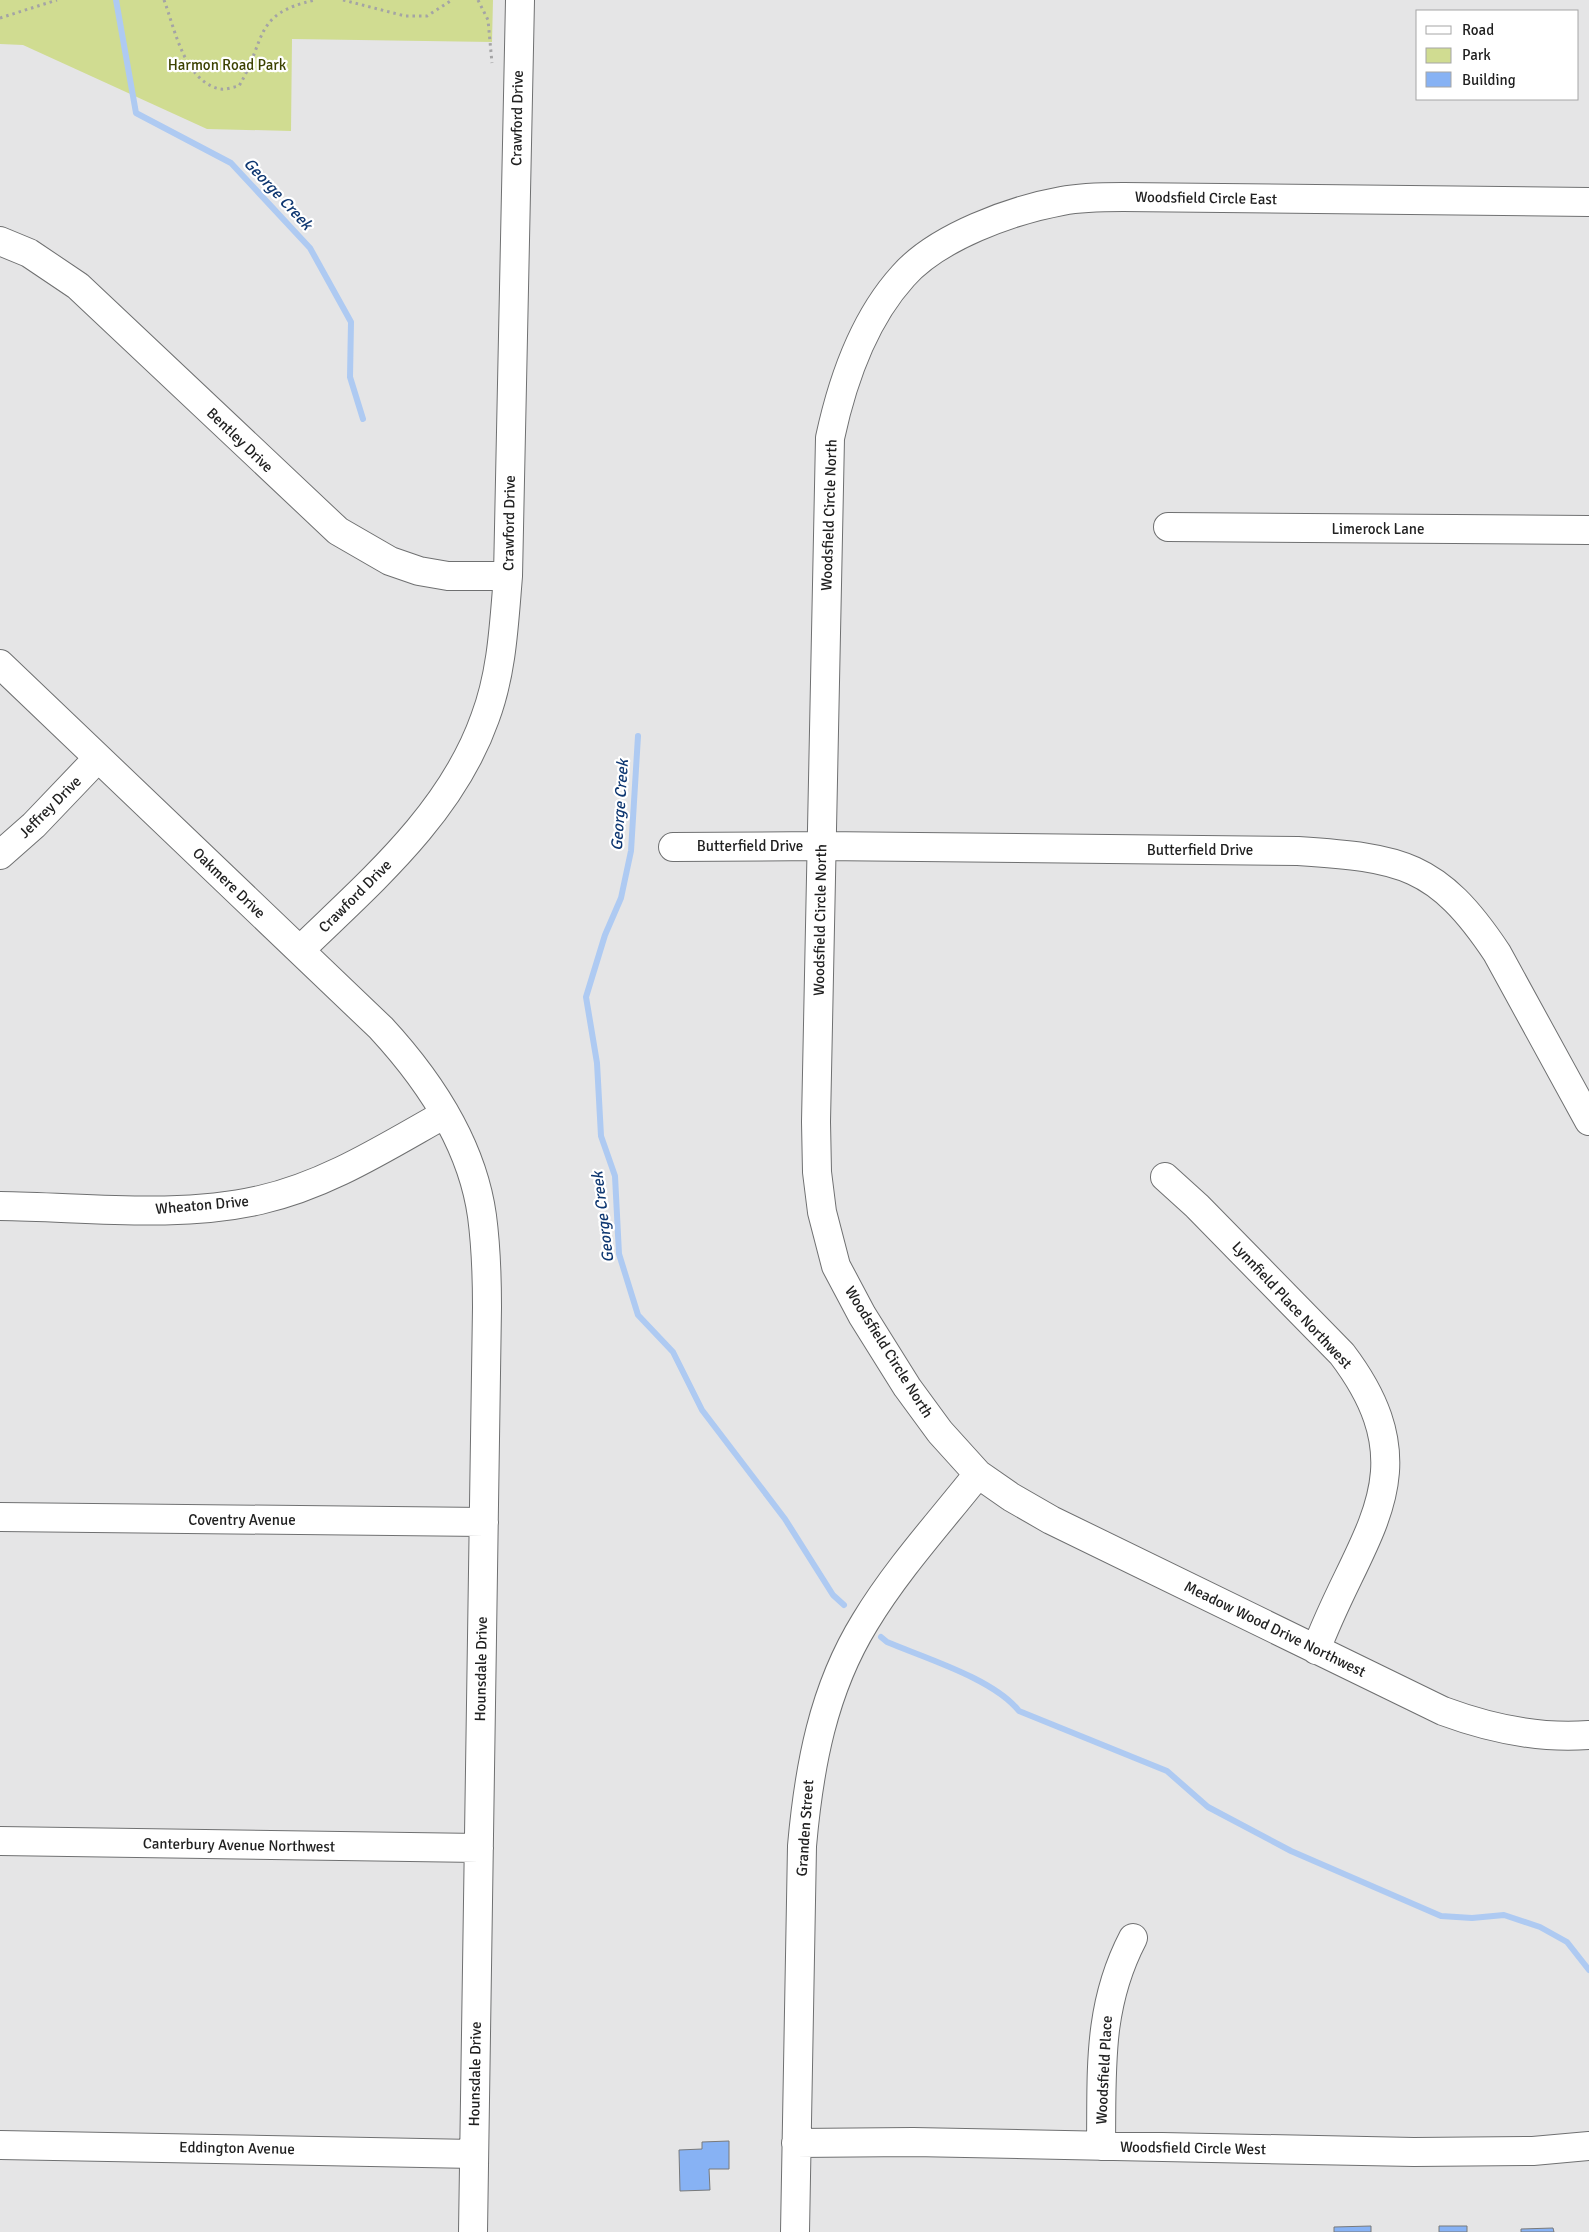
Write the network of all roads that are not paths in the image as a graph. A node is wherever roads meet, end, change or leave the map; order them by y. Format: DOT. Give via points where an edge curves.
graph roads {
  1 [pos="509,0"];
  2 [pos="520,13"];
  3 [pos="1589,202"];
  4 [pos="0,240"];
  5 [pos="870,326"];
  6 [pos="1168,527"];
  7 [pos="1589,530"];
  8 [pos="508,576"];
  9 [pos="0,664"];
  10 [pos="98,758"];
  11 [pos="821,846"];
  12 [pos="673,847"];
  13 [pos="0,854"];
  14 [pos="300,950"];
  15 [pos="445,1114"];
  16 [pos="1589,1121"];
  17 [pos="1165,1177"];
  18 [pos="0,1206"];
  19 [pos="978,1474"];
  20 [pos="0,1517"];
  21 [pos="484,1522"];
  22 [pos="1316,1650"];
  23 [pos="1589,1735"];
  24 [pos="0,1841"];
  25 [pos="478,1848"];
  26 [pos="1133,1938"];
  27 [pos="796,2143"];
  28 [pos="0,2144"];
  29 [pos="1101,2146"];
  30 [pos="1589,2146"];
  31 [pos="474,2154"];
  32 [pos="472,2232"];
  33 [pos="795,2232"];
  1 -- 2 [label="street, Crawford Drive"];
  2 -- 8 [label="street, Crawford Drive"];
  3 -- 5 [label="street, Woodsfield Circle East" via="1123,197 1063,200 1006,217 951,240 926,256 903,276"];
  4 -- 8 [label="street, Bentley Drive" via="30,253 78,286 315,511 357,543 390,561 419,570 448,576"];
  5 -- 11 [label="street, Woodsfield Circle North" via="845,380 830,438"];
  6 -- 7 [label="street, Limerock Lane"];
  8 -- 14 [label="street, Crawford Drive" via="503,641 494,689 482,727 460,772 426,821 387,865"];
  9 -- 10 [label="street, Oakmere Drive"];
  10 -- 13 [label="street, Jeffrey Drive" via="34,825"];
  10 -- 14 [label="street, Oakmere Drive"];
  11 -- 12 [label="street, Butterfield Drive"];
  11 -- 16 [label="street, Butterfield Drive" via="1298,851 1387,860 1440,885 1481,928"];
  11 -- 19 [label="street, Woodsfield Circle North" via="816,1132 817,1172 828,1239 836,1266 849,1291 907,1387 940,1432"];
  14 -- 15 [label="street, Oakmere Drive" via="401,1049"];
  15 -- 18 [label="street, Wheaton Drive" via="346,1168 261,1200 201,1208 142,1210"];
  15 -- 21 [label="street, Hounsdale Drive" via="473,1177 482,1214 487,1307"];
  17 -- 22 [label="street, Lynnfield Place Northwest" via="1198,1206 1342,1354 1372,1400 1382,1429 1386,1458 1384,1488 1377,1515"];
  19 -- 22 [label="street, Meadow Wood Drive Northwest" via="1051,1520"];
  19 -- 27 [label="street, Granden Street" via="865,1621 831,1693 819,1730 807,1788 802,1846"];
  20 -- 21 [label="street, Coventry Avenue"];
  21 -- 25 [label="street, Hounsdale Drive"];
  22 -- 23 [label="street, Meadow Wood Drive Northwest" via="1471,1721 1559,1738"];
  24 -- 25 [label="street, Canterbury Avenue Northwest"];
  25 -- 31 [label="street, Hounsdale Drive"];
  26 -- 29 [label="street, Woodsfield Place" via="1115,1977 1107,2011 1102,2061"];
  27 -- 29 [label="street, Woodsfield Circle West"];
  27 -- 33 [label="street, Granden Street"];
  28 -- 31 [label="street, Eddington Avenue"];
  29 -- 30 [label="street, Woodsfield Circle West" via="1424,2152 1533,2151"];
  31 -- 32 [label="street, Hounsdale Drive"];
}
